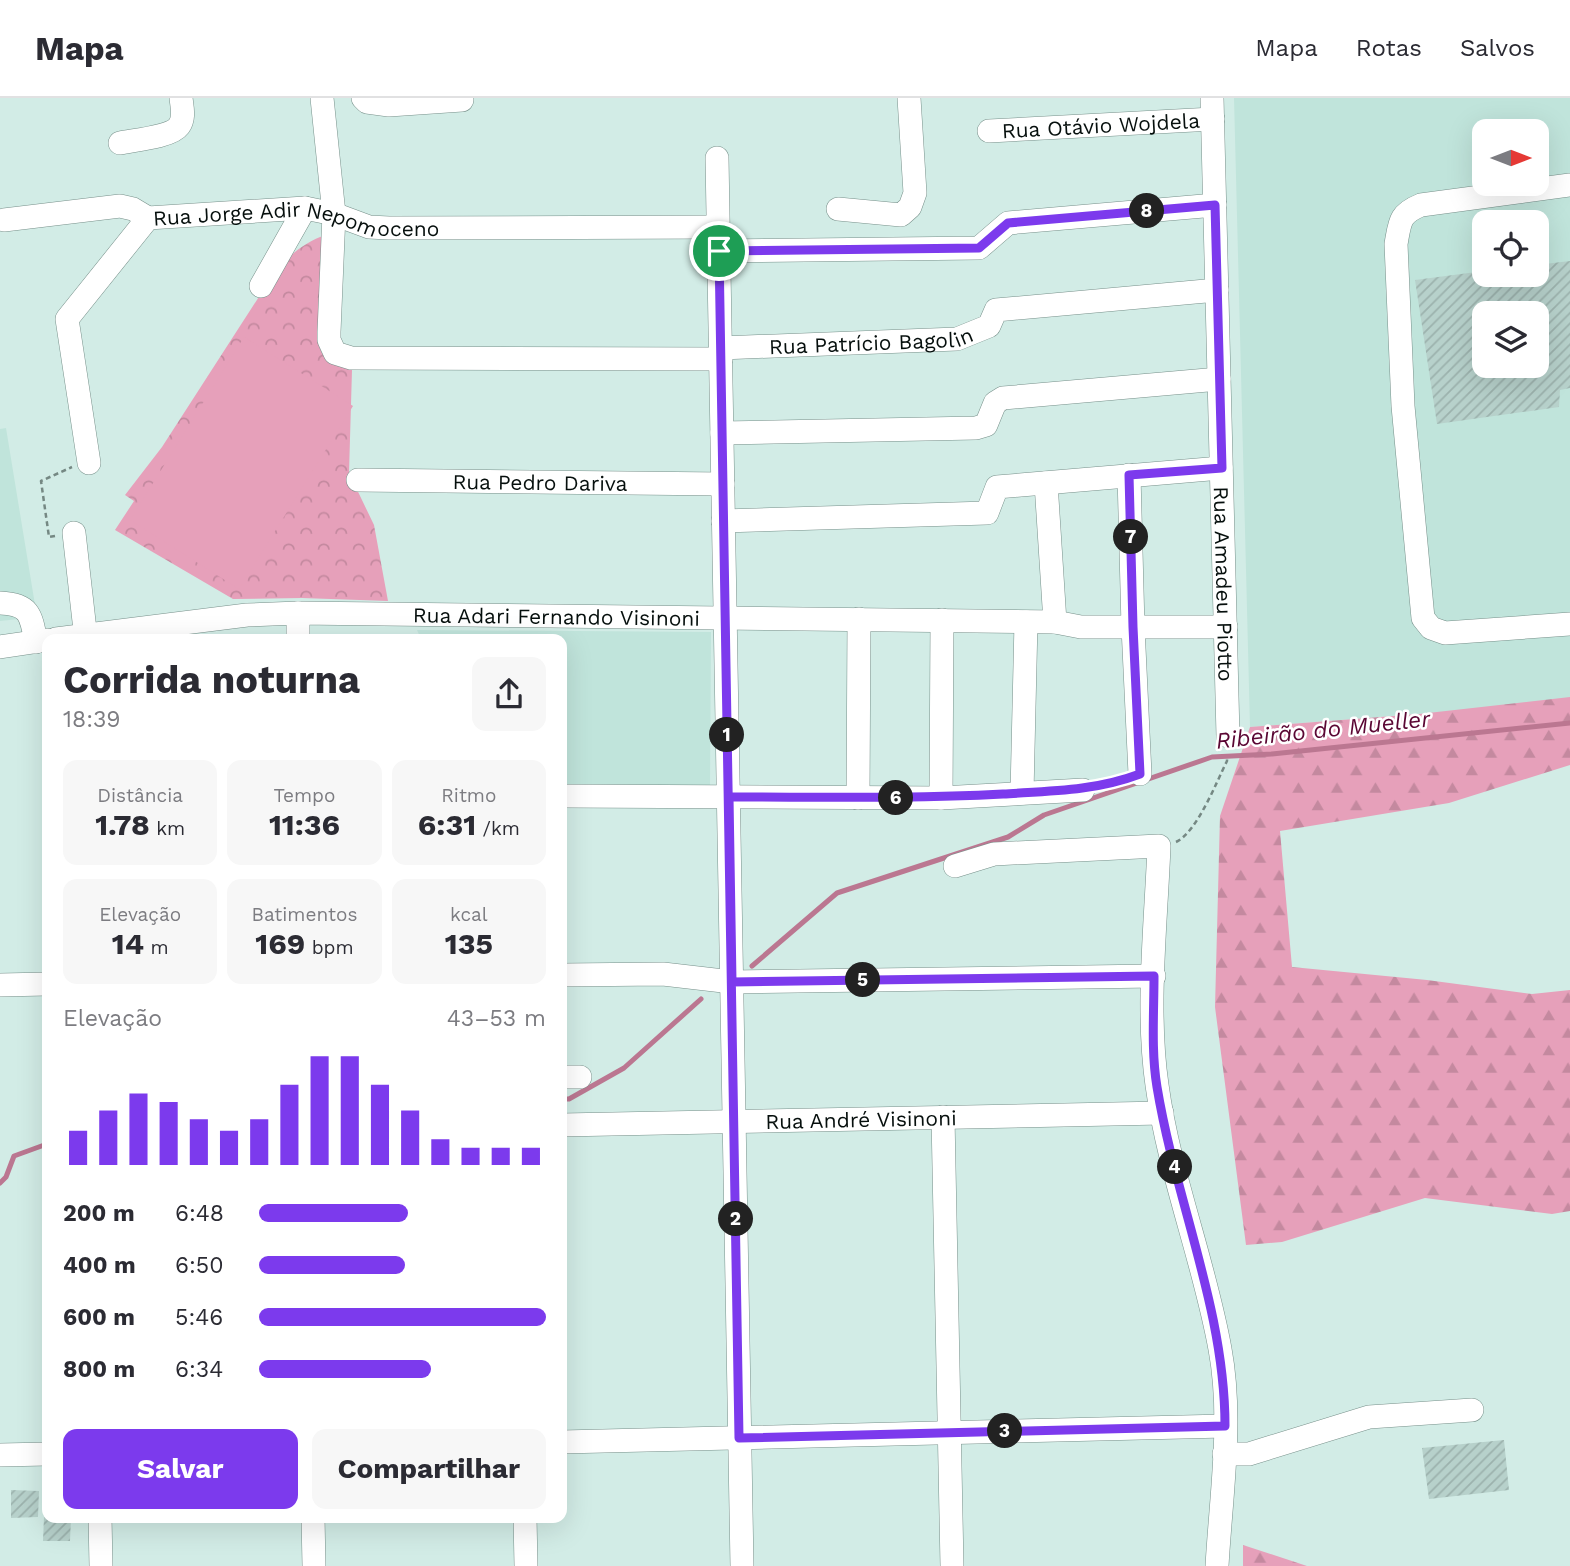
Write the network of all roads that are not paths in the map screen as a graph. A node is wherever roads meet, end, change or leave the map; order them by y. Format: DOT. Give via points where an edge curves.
graph roads {
  1 [pos="181,98"];
  2 [pos="322,98"];
  3 [pos="363,98"];
  4 [pos="909,98"];
  5 [pos="462,100"];
  6 [pos="1213,109"];
  7 [pos="989,131"];
  8 [pos="120,143"];
  9 [pos="717,158"];
  10 [pos="1570,185"];
  11 [pos="1215,205"];
  12 [pos="305,208"];
  13 [pos="838,209"];
  14 [pos="334,214"];
  15 [pos="148,218"];
  16 [pos="4,220"];
  17 [pos="718,227"];
  18 [pos="719,251"];
  19 [pos="261,286"];
  20 [pos="1217,290"];
  21 [pos="720,354"];
  22 [pos="1219,379"];
  23 [pos="722,433"];
  24 [pos="89,463"];
  25 [pos="1222,468"];
  26 [pos="1129,475"];
  27 [pos="358,480"];
  28 [pos="1046,483"];
  29 [pos="723,484"];
  30 [pos="723,521"];
  31 [pos="74,533"];
  32 [pos="0,604"];
  33 [pos="298,613"];
  34 [pos="725,617"];
  35 [pos="859,619"];
  36 [pos="942,620"];
  37 [pos="1026,622"];
  38 [pos="1055,622"];
  39 [pos="1570,624"];
  40 [pos="1133,627"];
  41 [pos="1226,627"];
  42 [pos="185,630"];
  43 [pos="42,634"];
  44 [pos="86,634"];
  45 [pos="128,634"];
  46 [pos="298,634"];
  47 [pos="42,641"];
  48 [pos="0,647"];
  49 [pos="1228,736"];
  50 [pos="1140,774"];
  51 [pos="1083,790"];
  52 [pos="1022,793"];
  53 [pos="567,796"];
  54 [pos="729,797"];
  55 [pos="941,797"];
  56 [pos="858,798"];
  57 [pos="955,866"];
  58 [pos="567,975"];
  59 [pos="1154,976"];
  60 [pos="732,982"];
  61 [pos="42,984"];
  62 [pos="0,985"];
  63 [pos="1162,1113"];
  64 [pos="943,1117"];
  65 [pos="734,1122"];
  66 [pos="567,1125"];
  67 [pos="1472,1410"];
  68 [pos="1225,1426"];
  69 [pos="949,1433"];
  70 [pos="739,1438"];
  71 [pos="567,1442"];
  72 [pos="42,1454"];
  73 [pos="1224,1454"];
  74 [pos="0,1455"];
  75 [pos="100,1523"];
  76 [pos="313,1523"];
  77 [pos="525,1523"];
  78 [pos="101,1566"];
  79 [pos="314,1566"];
  80 [pos="526,1566"];
  81 [pos="742,1566"];
  82 [pos="952,1566"];
  83 [pos="1217,1566"];
  1 -- 8 [label="street" via="179,127"];
  2 -- 14 [label="street"];
  3 -- 5 [label="street" via="389,105"];
  4 -- 13 [label="street" via="915,192 910,207 901,215"];
  6 -- 7 [label="street, Rua Otávio Wojdela"];
  6 -- 11 [label="street, Rua Amadeu Piotto"];
  9 -- 17 [label="street"];
  10 -- 39 [label="street" via="1421,205 1401,219 1396,244 1403,406 1423,618 1431,628 1445,633"];
  11 -- 18 [label="street" via="1008,223 979,248"];
  11 -- 20 [label="street, Rua Amadeu Piotto"];
  12 -- 14 [label="street, Rua Jorge Adir Nepomoceno"];
  12 -- 15 [label="street, Rua Jorge Adir Nepomoceno"];
  12 -- 19 [label="street"];
  14 -- 17 [label="street, Rua Jorge Adir Nepomoceno" via="361,225 389,228"];
  14 -- 21 [label="street, Rua Patrício Bagolin" via="329,340 335,353 351,358"];
  15 -- 16 [label="street" via="120,206"];
  15 -- 24 [label="street, Rua Jorge Adir Nepomoceno" via="67,320"];
  17 -- 18 [label="street"];
  18 -- 21 [label="street"];
  20 -- 21 [label="street, Rua Patrício Bagolin" via="996,310 989,326 944,341"];
  20 -- 22 [label="street, Rua Amadeu Piotto"];
  21 -- 23 [label="street"];
  22 -- 23 [label="street" via="1003,398 995,403 986,425 976,428"];
  22 -- 25 [label="street, Rua Amadeu Piotto"];
  23 -- 29 [label="street"];
  25 -- 26 [label="street"];
  25 -- 41 [label="street, Rua Amadeu Piotto"];
  26 -- 28 [label="street"];
  26 -- 40 [label="street"];
  27 -- 29 [label="street, Rua Pedro Dariva"];
  28 -- 30 [label="street" via="998,487 987,513"];
  28 -- 38 [label="street"];
  29 -- 30 [label="street"];
  30 -- 34 [label="street"];
  31 -- 44 [label="street"];
  32 -- 43 [label="street" via="19,605 28,611"];
  33 -- 34 [label="street, Rua Adari Fernando Visinoni"];
  33 -- 42 [label="street, Rua Adari Fernando Visinoni" via="247,615"];
  33 -- 46 [label="street"];
  34 -- 35 [label="street, Rua Adari Fernando Visinoni"];
  34 -- 54 [label="street"];
  35 -- 36 [label="street, Rua Adari Fernando Visinoni"];
  35 -- 56 [label="street"];
  36 -- 37 [label="street, Rua Adari Fernando Visinoni"];
  36 -- 55 [label="street"];
  37 -- 38 [label="street, Rua Adari Fernando Visinoni"];
  37 -- 52 [label="street"];
  38 -- 40 [label="street, Rua Adari Fernando Visinoni"];
  40 -- 41 [label="street, Rua Adari Fernando Visinoni"];
  40 -- 50 [label="street"];
  41 -- 49 [label="street, Rua Amadeu Piotto"];
  42 -- 45 [label="street, Rua Adari Fernando Visinoni"];
  47 -- 48 [label="street, Rua Adari Fernando Visinoni"];
  51 -- 52 [label="street"];
  52 -- 55 [label="street"];
  53 -- 54 [label="street"];
  54 -- 56 [label="street"];
  54 -- 60 [label="street"];
  55 -- 56 [label="street"];
  57 -- 59 [label="street" via="994,854 1159,846"];
  58 -- 60 [label="street" via="663,974"];
  59 -- 60 [label="street"];
  59 -- 63 [label="street" via="1155,1061"];
  60 -- 65 [label="street"];
  61 -- 62 [label="street"];
  63 -- 64 [label="street, Rua André Visinoni"];
  63 -- 68 [label="street" via="1220,1350"];
  64 -- 65 [label="street, Rua André Visinoni"];
  64 -- 69 [label="street"];
  65 -- 66 [label="street, Rua André Visinoni"];
  65 -- 70 [label="street"];
  67 -- 73 [label="street" via="1368,1417 1249,1454"];
  68 -- 69 [label="street"];
  68 -- 73 [label="street"];
  69 -- 70 [label="street"];
  69 -- 82 [label="street"];
  70 -- 71 [label="street"];
  70 -- 81 [label="street"];
  72 -- 74 [label="street"];
  73 -- 83 [label="street"];
  75 -- 78 [label="street"];
  76 -- 79 [label="street"];
  77 -- 80 [label="street"];
}
